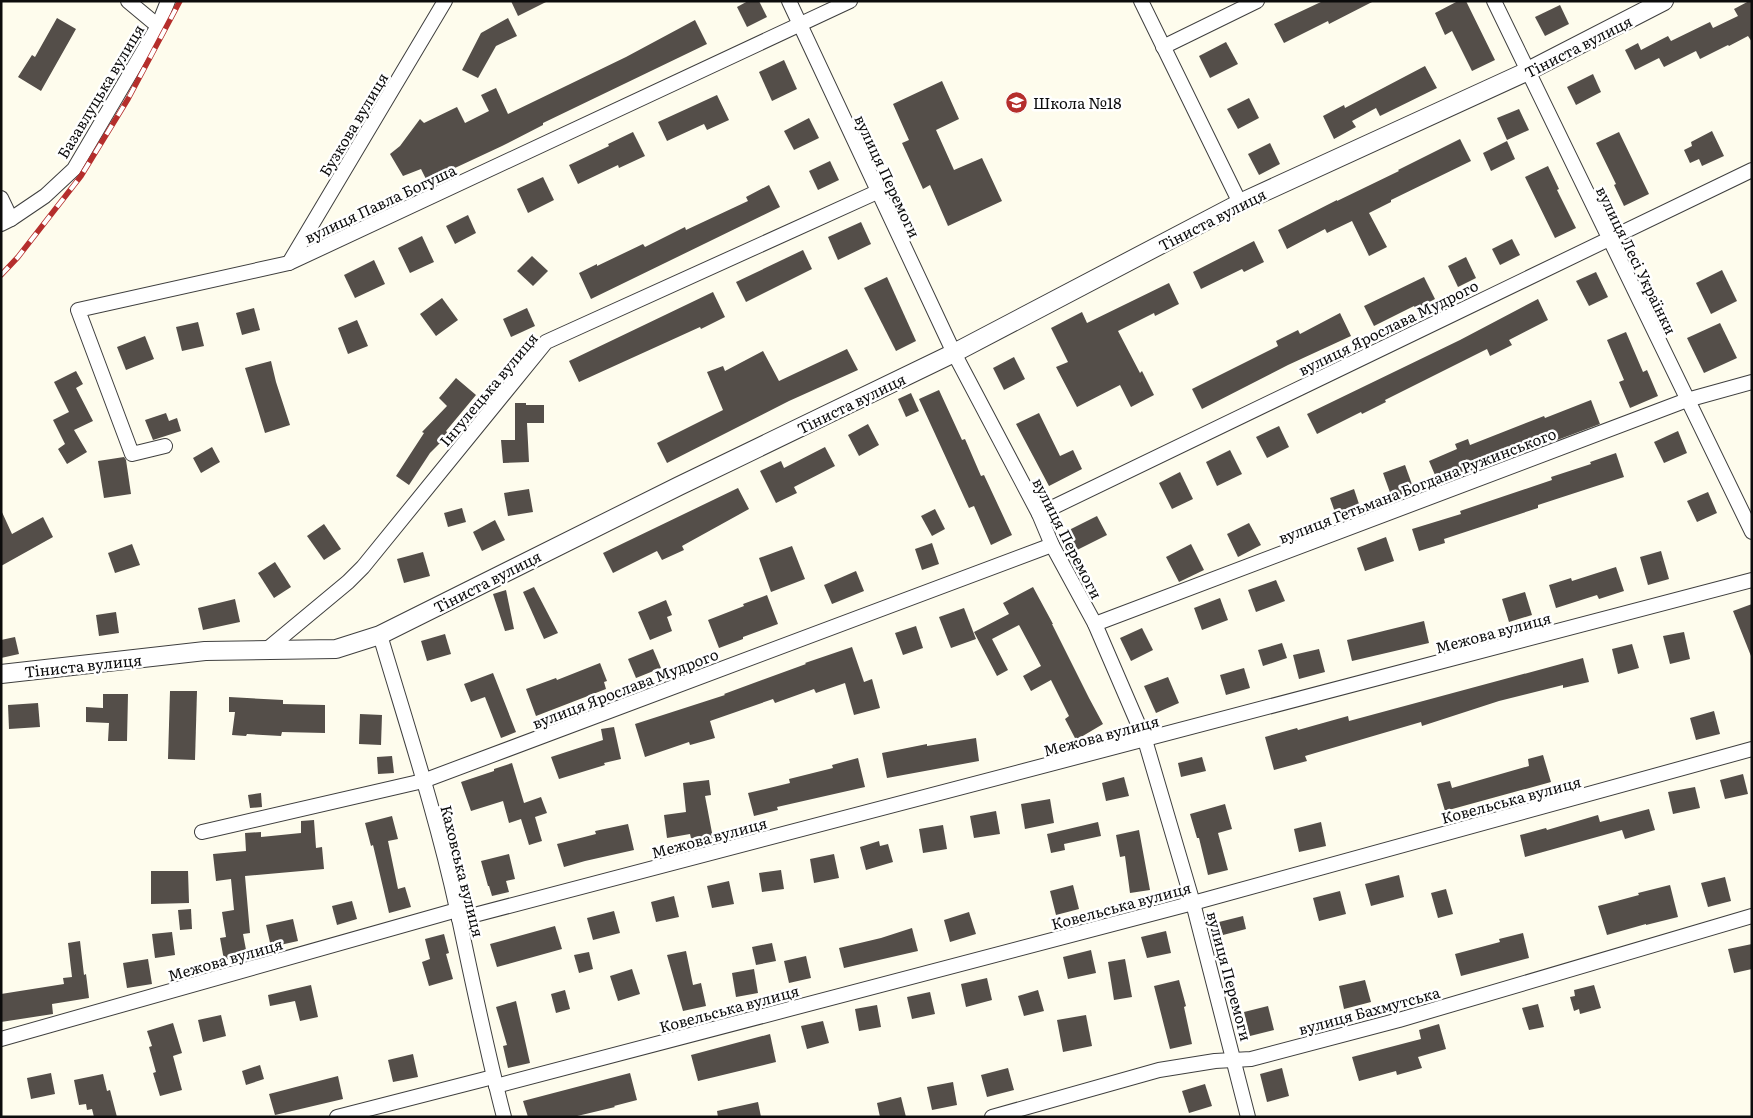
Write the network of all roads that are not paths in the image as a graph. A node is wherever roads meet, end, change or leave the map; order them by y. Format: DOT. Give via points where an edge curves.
graph roads {
  1 [pos="128,1"];
  2 [pos="168,1"];
  3 [pos="445,1"];
  4 [pos="789,1"];
  5 [pos="850,1"];
  6 [pos="1141,1"];
  7 [pos="1257,1"];
  8 [pos="1494,1"];
  9 [pos="1664,1"];
  10 [pos="158,26"];
  11 [pos="801,26"];
  12 [pos="1163,47"];
  13 [pos="1528,72"];
  14 [pos="1752,170"];
  15 [pos="878,192"];
  16 [pos="1,198"];
  17 [pos="1240,203"];
  18 [pos="6,222"];
  19 [pos="1609,238"];
  20 [pos="289,263"];
  21 [pos="954,353"];
  22 [pos="1752,382"];
  23 [pos="1687,400"];
  24 [pos="165,446"];
  25 [pos="1039,514"];
  26 [pos="1752,532"];
  27 [pos="1052,545"];
  28 [pos="1752,580"];
  29 [pos="1095,624"];
  30 [pos="380,635"];
  31 [pos="265,651"];
  32 [pos="1,674"];
  33 [pos="1145,740"];
  34 [pos="1752,749"];
  35 [pos="423,781"];
  36 [pos="202,832"];
  37 [pos="1194,903"];
  38 [pos="458,914"];
  39 [pos="1752,916"];
  40 [pos="1,1039"];
  41 [pos="1235,1061"];
  42 [pos="495,1082"];
  43 [pos="337,1117"];
  44 [pos="504,1117"];
  45 [pos="992,1117"];
  46 [pos="1248,1117"];
  1 -- 10 [label="street"];
  2 -- 10 [label="street, Базавлуцька вулиця"];
  3 -- 20 [label="street, Бузкова вулиця"];
  4 -- 11 [label="street, вулиця Перемоги"];
  5 -- 11 [label="street, вулиця Павла Богуша"];
  6 -- 12 [label="street"];
  7 -- 12 [label="street"];
  8 -- 13 [label="street, вулиця Лесі Українки"];
  9 -- 13 [label="street, Тіниста вулиця"];
  10 -- 18 [label="street, Базавлуцька вулиця" via="74,169 44,196"];
  11 -- 15 [label="street, вулиця Перемоги"];
  11 -- 20 [label="street, вулиця Павла Богуша"];
  12 -- 17 [label="street"];
  13 -- 17 [label="street, Тіниста вулиця"];
  13 -- 19 [label="street, вулиця Лесі Українки"];
  14 -- 19 [label="street, вулиця Ярослава Мудрого"];
  15 -- 21 [label="street, вулиця Перемоги"];
  15 -- 31 [label="street, Інгулецька вулиця" via="546,342 363,566"];
  16 -- 18 [label="street"];
  17 -- 21 [label="street, Тіниста вулиця"];
  19 -- 23 [label="street, вулиця Лесі Українки"];
  19 -- 25 [label="street, вулиця Ярослава Мудрого"];
  20 -- 24 [label="street, вулиця Павла Богуша" via="78,310 132,454"];
  21 -- 25 [label="street, вулиця Перемоги"];
  21 -- 30 [label="street, Тіниста вулиця"];
  22 -- 23 [label="street, вулиця Гетьмана Богдана Ружинського"];
  23 -- 26 [label="street, вулиця Лесі Українки"];
  23 -- 29 [label="street, вулиця Гетьмана Богдана Ружинського"];
  25 -- 27 [label="street, вулиця Перемоги"];
  27 -- 29 [label="street, вулиця Перемоги"];
  27 -- 35 [label="street, вулиця Ярослава Мудрого"];
  28 -- 33 [label="street, Межова вулиця"];
  29 -- 33 [label="street, вулиця Перемоги"];
  30 -- 31 [label="street, Тіниста вулиця" via="336,649"];
  30 -- 35 [label="street, Каховська вулиця"];
  31 -- 32 [label="street, Тіниста вулиця" via="206,651"];
  33 -- 37 [label="street, вулиця Перемоги"];
  33 -- 38 [label="street, Межова вулиця"];
  34 -- 37 [label="street, Ковельська вулиця"];
  35 -- 36 [label="street, вулиця Ярослава Мудрого"];
  35 -- 38 [label="street, Каховська вулиця"];
  37 -- 41 [label="street, вулиця Перемоги"];
  37 -- 42 [label="street, Ковельська вулиця"];
  38 -- 40 [label="street, Межова вулиця"];
  38 -- 42 [label="street, Каховська вулиця"];
  39 -- 41 [label="street, вулиця Бахмутська" via="1399,1020"];
  41 -- 45 [label="street, вулиця Бахмутська" via="1215,1060 1159,1070"];
  41 -- 46 [label="street, вулиця Перемоги"];
  42 -- 43 [label="street, Ковельська вулиця"];
  42 -- 44 [label="street, Каховська вулиця"];
}
